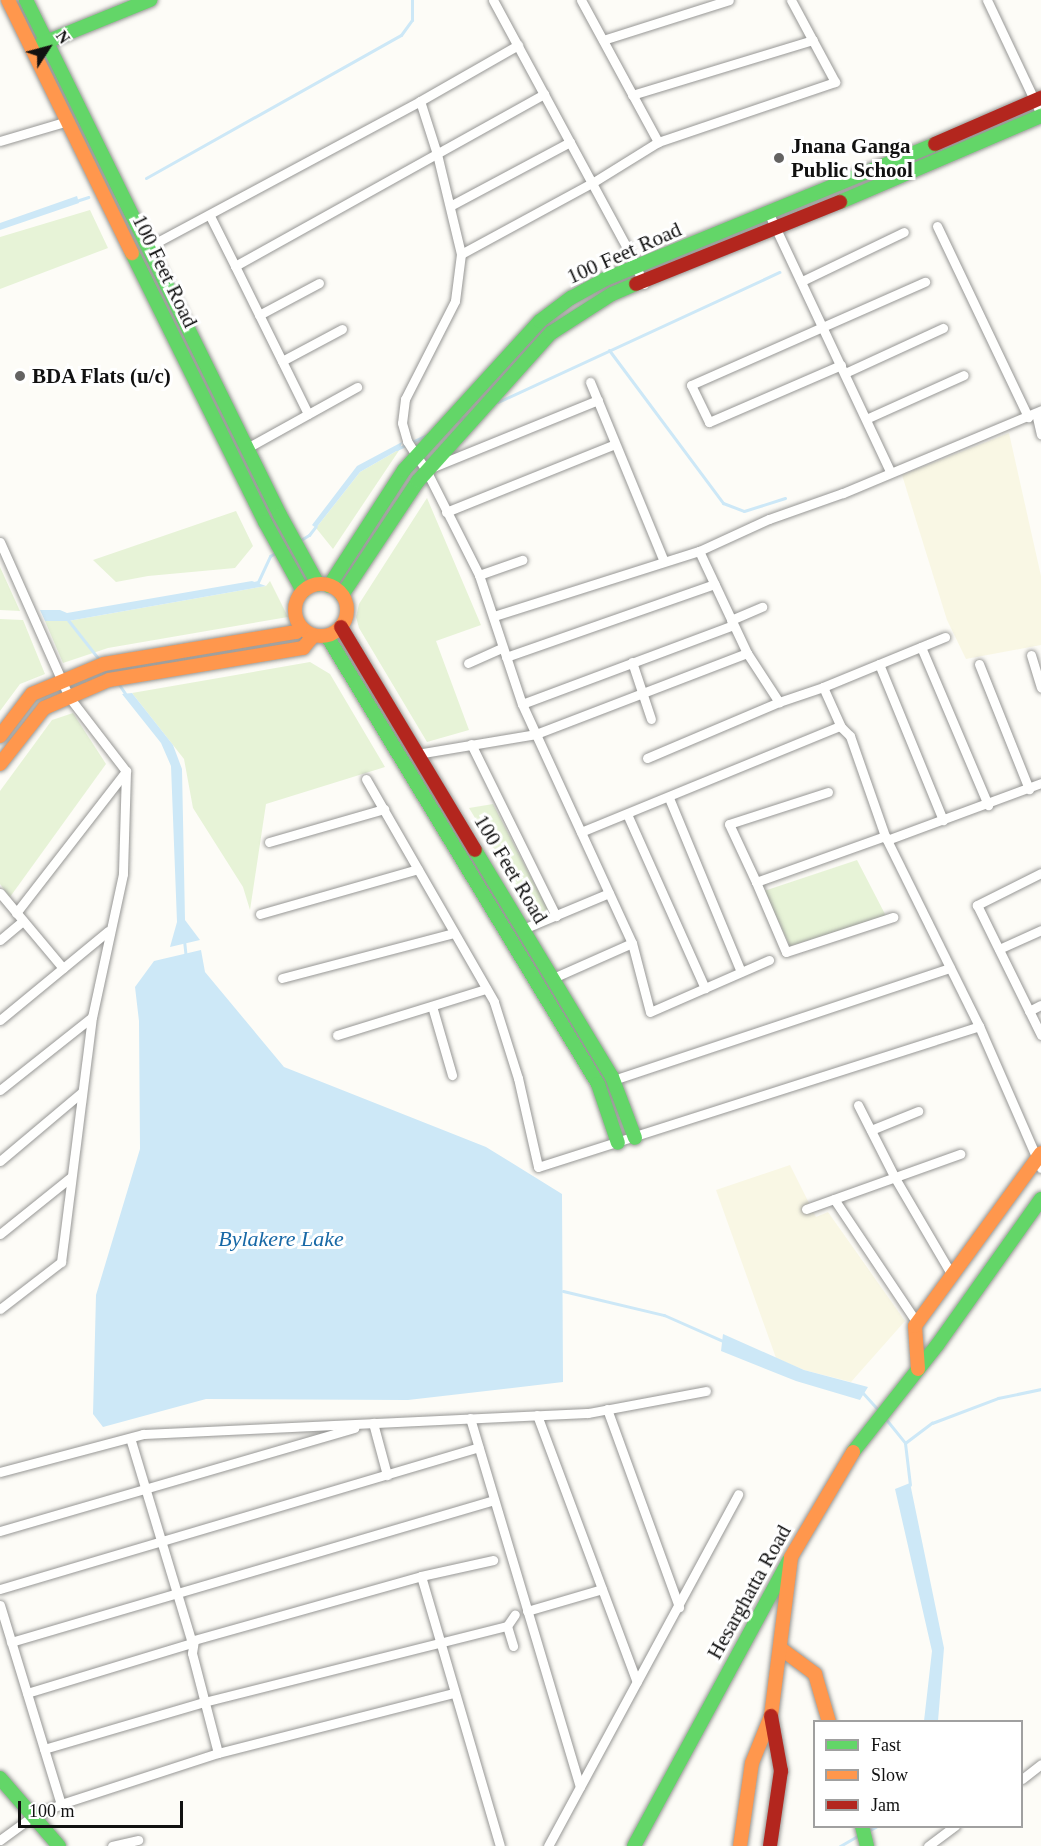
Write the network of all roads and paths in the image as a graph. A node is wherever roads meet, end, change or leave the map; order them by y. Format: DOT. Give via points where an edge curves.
graph roads {
  1 [pos="8,0"];
  2 [pos="26,0"];
  3 [pos="150,0"];
  4 [pos="493,0"];
  5 [pos="581,0"];
  6 [pos="729,0"];
  7 [pos="791,0"];
  8 [pos="987,0"];
  9 [pos="603,40"];
  10 [pos="813,40"];
  11 [pos="47,41"];
  12 [pos="518,45"];
  13 [pos="32,48"];
  14 [pos="544,94"];
  15 [pos="632,95"];
  16 [pos="1038,99"];
  17 [pos="420,102"];
  18 [pos="1041,115"];
  19 [pos="68,121"];
  20 [pos="0,141"];
  21 [pos="570,142"];
  22 [pos="658,142"];
  23 [pos="437,154"];
  24 [pos="592,183"];
  25 [pos="450,206"];
  26 [pos="769,214"];
  27 [pos="210,216"];
  28 [pos="937,226"];
  29 [pos="776,229"];
  30 [pos="904,232"];
  31 [pos="148,247"];
  32 [pos="461,254"];
  33 [pos="236,266"];
  34 [pos="637,269"];
  35 [pos="802,281"];
  36 [pos="925,282"];
  37 [pos="319,283"];
  38 [pos="644,284"];
  39 [pos="259,315"];
  40 [pos="823,325"];
  41 [pos="943,328"];
  42 [pos="342,329"];
  43 [pos="282,362"];
  44 [pos="843,369"];
  45 [pos="964,375"];
  46 [pos="590,382"];
  47 [pos="357,387"];
  48 [pos="598,400"];
  49 [pos="1035,413"];
  50 [pos="308,414"];
  51 [pos="866,419"];
  52 [pos="1041,434"];
  53 [pos="615,444"];
  54 [pos="247,448"];
  55 [pos="417,456"];
  56 [pos="426,470"];
  57 [pos="890,471"];
  58 [pos="446,512"];
  59 [pos="0,542"];
  60 [pos="699,551"];
  61 [pos="522,560"];
  62 [pos="663,560"];
  63 [pos="478,575"];
  64 [pos="715,584"];
  65 [pos="323,585"];
  66 [pos="303,591"];
  67 [pos="342,595"];
  68 [pos="762,607"];
  69 [pos="494,616"];
  70 [pos="732,623"];
  71 [pos="300,627"];
  72 [pos="341,627"];
  73 [pos="320,636"];
  74 [pos="945,637"];
  75 [pos="921,647"];
  76 [pos="504,652"];
  77 [pos="747,653"];
  78 [pos="1030,655"];
  79 [pos="632,662"];
  80 [pos="468,663"];
  81 [pos="879,664"];
  82 [pos="979,664"];
  83 [pos="62,682"];
  84 [pos="823,687"];
  85 [pos="1041,688"];
  86 [pos="642,693"];
  87 [pos="69,697"];
  88 [pos="779,702"];
  89 [pos="522,704"];
  90 [pos="651,719"];
  91 [pos="840,726"];
  92 [pos="536,734"];
  93 [pos="0,736"];
  94 [pos="471,744"];
  95 [pos="417,754"];
  96 [pos="646,758"];
  97 [pos="0,764"];
  98 [pos="126,771"];
  99 [pos="366,779"];
  100 [pos="1041,783"];
  101 [pos="1029,789"];
  102 [pos="828,792"];
  103 [pos="669,798"];
  104 [pos="988,804"];
  105 [pos="384,809"];
  106 [pos="627,814"];
  107 [pos="944,820"];
  108 [pos="581,832"];
  109 [pos="886,838"];
  110 [pos="268,842"];
  111 [pos="418,869"];
  112 [pos="1041,873"];
  113 [pos="756,882"];
  114 [pos="609,893"];
  115 [pos="0,894"];
  116 [pos="260,914"];
  117 [pos="556,916"];
  118 [pos="20,917"];
  119 [pos="893,917"];
  120 [pos="523,930"];
  121 [pos="1041,930"];
  122 [pos="108,931"];
  123 [pos="454,933"];
  124 [pos="0,940"];
  125 [pos="632,943"];
  126 [pos="999,949"];
  127 [pos="770,960"];
  128 [pos="63,968"];
  129 [pos="950,968"];
  130 [pos="741,972"];
  131 [pos="282,978"];
  132 [pos="553,978"];
  133 [pos="705,988"];
  134 [pos="486,989"];
  135 [pos="1041,1005"];
  136 [pos="432,1006"];
  137 [pos="1029,1011"];
  138 [pos="92,1017"];
  139 [pos="0,1020"];
  140 [pos="979,1026"];
  141 [pos="337,1035"];
  142 [pos="1041,1035"];
  143 [pos="452,1075"];
  144 [pos="614,1080"];
  145 [pos="0,1090"];
  146 [pos="82,1092"];
  147 [pos="858,1106"];
  148 [pos="918,1111"];
  149 [pos="870,1130"];
  150 [pos="635,1138"];
  151 [pos="618,1143"];
  152 [pos="960,1154"];
  153 [pos="1040,1159"];
  154 [pos="0,1161"];
  155 [pos="70,1176"];
  156 [pos="895,1178"];
  157 [pos="834,1199"];
  158 [pos="1041,1199"];
  159 [pos="806,1209"];
  160 [pos="0,1234"];
  161 [pos="952,1275"];
  162 [pos="0,1309"];
  163 [pos="917,1323"];
  164 [pos="918,1369"];
  165 [pos="706,1391"];
  166 [pos="607,1408"];
  167 [pos="537,1415"];
  168 [pos="470,1418"];
  169 [pos="370,1423"];
  170 [pos="130,1438"];
  171 [pos="478,1447"];
  172 [pos="0,1472"];
  173 [pos="387,1475"];
  174 [pos="145,1489"];
  175 [pos="738,1494"];
  176 [pos="494,1500"];
  177 [pos="0,1531"];
  178 [pos="161,1542"];
  179 [pos="791,1557"];
  180 [pos="493,1560"];
  181 [pos="422,1576"];
  182 [pos="0,1589"];
  183 [pos="602,1589"];
  184 [pos="177,1594"];
  185 [pos="0,1605"];
  186 [pos="679,1607"];
  187 [pos="527,1611"];
  188 [pos="515,1614"];
  189 [pos="507,1626"];
  190 [pos="11,1642"];
  191 [pos="192,1643"];
  192 [pos="440,1644"];
  193 [pos="513,1646"];
  194 [pos="780,1648"];
  195 [pos="637,1682"];
  196 [pos="27,1693"];
  197 [pos="454,1693"];
  198 [pos="204,1702"];
  199 [pos="771,1716"];
  200 [pos="828,1720"];
  201 [pos="44,1749"];
  202 [pos="218,1753"];
  203 [pos="1041,1764"];
  204 [pos="0,1778"];
  205 [pos="1023,1778"];
  206 [pos="580,1788"];
  207 [pos="61,1804"];
  208 [pos="33,1816"];
  209 [pos="861,1828"];
  210 [pos="954,1828"];
  211 [pos="0,1840"];
  212 [pos="138,1840"];
  213 [pos="59,1846"];
  214 [pos="112,1846"];
  215 [pos="500,1846"];
  216 [pos="548,1846"];
  217 [pos="634,1846"];
  218 [pos="740,1846"];
  219 [pos="770,1846"];
  220 [pos="867,1846"];
  221 [pos="928,1846"];
  1 -- 13 [label="main road, 100 Feet Road"];
  2 -- 11 [label="main road, 100 Feet Road"];
  3 -- 11 [label="main road"];
  4 -- 12 [label="street"];
  5 -- 9 [label="street"];
  6 -- 9 [label="street"];
  7 -- 10 [label="street"];
  8 -- 16 [label="street"];
  9 -- 15 [label="street"];
  10 -- 15 [label="street"];
  10 -- 22 [label="street" via="835,82"];
  11 -- 13 [label="main road"];
  11 -- 31 [label="main road, 100 Feet Road"];
  12 -- 14 [label="street"];
  12 -- 17 [label="street"];
  13 -- 19 [label="main road, 100 Feet Road"];
  14 -- 21 [label="street"];
  14 -- 23 [label="street"];
  15 -- 22 [label="street"];
  16 -- 18 [label="street"];
  16 -- 26 [label="main road, 100 Feet Road"];
  17 -- 23 [label="street"];
  17 -- 27 [label="street"];
  18 -- 29 [label="main road, 100 Feet Road"];
  19 -- 20 [label="street"];
  19 -- 66 [label="main road, 100 Feet Road" via="265,522"];
  21 -- 24 [label="street"];
  21 -- 25 [label="street"];
  22 -- 24 [label="street"];
  23 -- 25 [label="street"];
  23 -- 33 [label="street"];
  24 -- 32 [label="street"];
  24 -- 34 [label="street"];
  25 -- 32 [label="street"];
  26 -- 29 [label="street"];
  26 -- 34 [label="main road, 100 Feet Road"];
  27 -- 31 [label="street"];
  27 -- 33 [label="street"];
  28 -- 49 [label="street"];
  29 -- 35 [label="street"];
  29 -- 38 [label="main road, 100 Feet Road"];
  30 -- 35 [label="street"];
  31 -- 54 [label="main road, 100 Feet Road"];
  32 -- 55 [label="street" via="455,301 405,399 402,423"];
  33 -- 39 [label="street"];
  34 -- 38 [label="street"];
  34 -- 55 [label="main road, 100 Feet Road" via="588,288 540,321"];
  35 -- 40 [label="street"];
  36 -- 40 [label="street"];
  37 -- 39 [label="street"];
  38 -- 56 [label="main road, 100 Feet Road" via="596,303 551,333"];
  39 -- 43 [label="street"];
  40 -- 44 [label="street"];
  40 -- 44 [label="street" via="691,385 709,423"];
  41 -- 44 [label="street"];
  42 -- 43 [label="street"];
  43 -- 50 [label="street"];
  44 -- 51 [label="street"];
  45 -- 51 [label="street"];
  46 -- 48 [label="street"];
  47 -- 50 [label="street"];
  48 -- 53 [label="street"];
  48 -- 56 [label="street"];
  49 -- 52 [label="street"];
  49 -- 57 [label="street"];
  50 -- 54 [label="street"];
  51 -- 57 [label="street"];
  53 -- 58 [label="street"];
  53 -- 62 [label="street"];
  54 -- 65 [label="main road, 100 Feet Road" via="309,569"];
  55 -- 56 [label="street"];
  55 -- 65 [label="main road, 100 Feet Road"];
  56 -- 58 [label="street"];
  56 -- 67 [label="main road, 100 Feet Road"];
  57 -- 60 [label="street"];
  58 -- 63 [label="street"];
  59 -- 83 [label="street"];
  60 -- 64 [label="street"];
  60 -- 69 [label="street"];
  61 -- 63 [label="street"];
  63 -- 69 [label="street"];
  64 -- 70 [label="street"];
  64 -- 76 [label="street"];
  65 -- 66 [label="main road"];
  65 -- 67 [label="main road"];
  66 -- 71 [label="main road" via="294,612"];
  67 -- 72 [label="main road" via="347,613"];
  68 -- 70 [label="street"];
  69 -- 76 [label="street"];
  70 -- 77 [label="street"];
  70 -- 79 [label="street"];
  71 -- 73 [label="main road"];
  71 -- 83 [label="main road" via="296,632 105,664"];
  72 -- 73 [label="main road"];
  72 -- 95 [label="main road, 100 Feet Road"];
  73 -- 87 [label="main road" via="303,648 132,676"];
  73 -- 151 [label="main road, 100 Feet Road" via="598,1084"];
  74 -- 75 [label="street"];
  75 -- 81 [label="street"];
  75 -- 104 [label="street"];
  76 -- 80 [label="street"];
  76 -- 89 [label="street"];
  77 -- 86 [label="street"];
  77 -- 88 [label="street"];
  78 -- 85 [label="street"];
  79 -- 86 [label="street"];
  79 -- 89 [label="street"];
  81 -- 84 [label="street"];
  81 -- 107 [label="street"];
  82 -- 101 [label="street"];
  83 -- 87 [label="street"];
  83 -- 93 [label="main road" via="31,696"];
  84 -- 88 [label="street"];
  84 -- 91 [label="street"];
  86 -- 90 [label="street"];
  86 -- 92 [label="street"];
  87 -- 97 [label="main road" via="41,711"];
  87 -- 98 [label="street"];
  88 -- 96 [label="street"];
  89 -- 92 [label="street"];
  91 -- 103 [label="street"];
  91 -- 109 [label="street" via="849,736"];
  92 -- 94 [label="street"];
  92 -- 108 [label="street"];
  94 -- 95 [label="street"];
  94 -- 117 [label="street"];
  95 -- 120 [label="main road, 100 Feet Road"];
  98 -- 118 [label="street"];
  98 -- 122 [label="street" via="123,874"];
  99 -- 105 [label="street"];
  100 -- 101 [label="street"];
  101 -- 104 [label="street"];
  102 -- 113 [label="street" via="729,824"];
  103 -- 106 [label="street"];
  103 -- 130 [label="street"];
  104 -- 107 [label="street"];
  105 -- 110 [label="street"];
  105 -- 111 [label="street"];
  106 -- 108 [label="street"];
  106 -- 133 [label="street"];
  107 -- 109 [label="street"];
  108 -- 114 [label="street"];
  109 -- 113 [label="street"];
  109 -- 129 [label="street"];
  111 -- 116 [label="street"];
  111 -- 123 [label="street"];
  112 -- 126 [label="street" via="977,905"];
  113 -- 119 [label="street" via="786,952"];
  114 -- 117 [label="street"];
  114 -- 125 [label="street"];
  115 -- 118 [label="street"];
  117 -- 120 [label="street"];
  118 -- 124 [label="street"];
  118 -- 128 [label="street"];
  120 -- 132 [label="main road, 100 Feet Road"];
  121 -- 126 [label="street"];
  122 -- 128 [label="street"];
  122 -- 138 [label="street"];
  123 -- 131 [label="street"];
  123 -- 134 [label="street"];
  125 -- 132 [label="street"];
  125 -- 133 [label="street" via="650,1012"];
  126 -- 137 [label="street"];
  127 -- 130 [label="street"];
  128 -- 139 [label="street"];
  129 -- 140 [label="street"];
  129 -- 144 [label="street"];
  130 -- 133 [label="street"];
  132 -- 144 [label="main road, 100 Feet Road"];
  134 -- 136 [label="street"];
  134 -- 151 [label="street" via="494,1002 518,1078 538,1167"];
  135 -- 137 [label="street"];
  136 -- 141 [label="street"];
  136 -- 143 [label="street"];
  137 -- 142 [label="street"];
  138 -- 145 [label="street"];
  138 -- 146 [label="street"];
  140 -- 150 [label="street"];
  140 -- 153 [label="street"];
  144 -- 150 [label="main road, 100 Feet Road"];
  146 -- 154 [label="street"];
  146 -- 155 [label="street"];
  147 -- 149 [label="street"];
  148 -- 149 [label="street"];
  149 -- 156 [label="street"];
  150 -- 151 [label="street"];
  152 -- 156 [label="street"];
  153 -- 161 [label="main road"];
  155 -- 160 [label="street"];
  155 -- 162 [label="street" via="61,1262"];
  156 -- 157 [label="street"];
  156 -- 161 [label="street"];
  157 -- 159 [label="street"];
  157 -- 163 [label="street"];
  158 -- 164 [label="main road, Hesarghatta Road"];
  161 -- 163 [label="main road"];
  163 -- 164 [label="main road"];
  164 -- 179 [label="main road, Hesarghatta Road" via="854,1450"];
  165 -- 166 [label="street"];
  166 -- 167 [label="street" via="588,1413"];
  166 -- 186 [label="street"];
  167 -- 168 [label="street"];
  167 -- 183 [label="street"];
  168 -- 169 [label="street"];
  168 -- 171 [label="street"];
  169 -- 170 [label="street" via="143,1434"];
  169 -- 173 [label="street"];
  169 -- 174 [label="street"];
  170 -- 172 [label="street"];
  170 -- 174 [label="street"];
  171 -- 173 [label="street"];
  171 -- 176 [label="street"];
  173 -- 178 [label="street"];
  174 -- 177 [label="street"];
  174 -- 178 [label="street"];
  175 -- 186 [label="street"];
  176 -- 184 [label="street"];
  176 -- 187 [label="street"];
  178 -- 182 [label="street"];
  178 -- 184 [label="street"];
  179 -- 194 [label="main road"];
  179 -- 217 [label="main road, Hesarghatta Road"];
  180 -- 181 [label="street"];
  181 -- 191 [label="street" via="228,1629"];
  181 -- 192 [label="street"];
  183 -- 187 [label="street"];
  183 -- 195 [label="street"];
  184 -- 190 [label="street"];
  184 -- 191 [label="street"];
  185 -- 190 [label="street"];
  186 -- 195 [label="street"];
  187 -- 206 [label="street"];
  188 -- 189 [label="street"];
  189 -- 192 [label="street"];
  189 -- 193 [label="street"];
  190 -- 196 [label="street"];
  191 -- 196 [label="street"];
  191 -- 198 [label="street"];
  192 -- 197 [label="street"];
  192 -- 198 [label="street"];
  194 -- 199 [label="main road"];
  194 -- 200 [label="main road" via="815,1674"];
  195 -- 206 [label="street"];
  196 -- 201 [label="street"];
  197 -- 202 [label="street"];
  197 -- 215 [label="street"];
  198 -- 201 [label="street"];
  198 -- 202 [label="street"];
  199 -- 218 [label="main road" via="752,1763"];
  199 -- 219 [label="main road" via="781,1771"];
  201 -- 207 [label="street"];
  202 -- 207 [label="street"];
  203 -- 205 [label="street"];
  204 -- 208 [label="main road"];
  206 -- 216 [label="street"];
  207 -- 208 [label="street"];
  208 -- 211 [label="street"];
  208 -- 213 [label="main road"];
  209 -- 220 [label="main road"];
  210 -- 221 [label="street"];
  212 -- 214 [label="street"];
}
